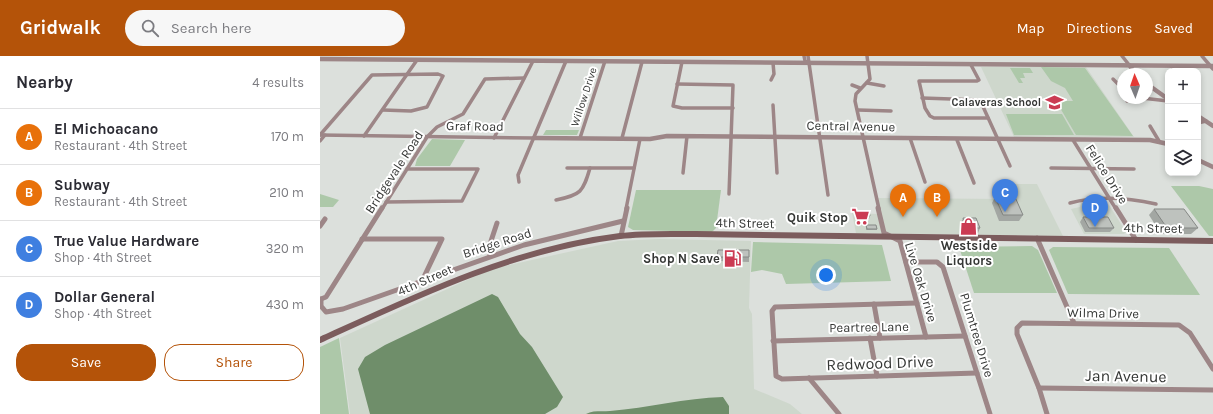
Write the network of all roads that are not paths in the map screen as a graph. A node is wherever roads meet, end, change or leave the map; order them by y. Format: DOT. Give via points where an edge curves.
graph roads {
  1 [pos="804,56"];
  2 [pos="808,56"];
  3 [pos="867,56"];
  4 [pos="1122,56"];
  5 [pos="1202,56"];
  6 [pos="320,59"];
  7 [pos="417,60"];
  8 [pos="533,61"];
  9 [pos="566,61"];
  10 [pos="605,61"];
  11 [pos="642,62"];
  12 [pos="682,62"];
  13 [pos="773,63"];
  14 [pos="808,63"];
  15 [pos="869,64"];
  16 [pos="971,65"];
  17 [pos="1130,66"];
  18 [pos="1171,66"];
  19 [pos="1212,67"];
  20 [pos="407,74"];
  21 [pos="524,78"];
  22 [pos="1113,79"];
  23 [pos="771,80"];
  24 [pos="867,83"];
  25 [pos="1117,83"];
  26 [pos="677,84"];
  27 [pos="852,85"];
  28 [pos="884,86"];
  29 [pos="860,88"];
  30 [pos="1153,89"];
  31 [pos="922,98"];
  32 [pos="1165,98"];
  33 [pos="1165,100"];
  34 [pos="1153,101"];
  35 [pos="773,105"];
  36 [pos="733,108"];
  37 [pos="383,110"];
  38 [pos="858,110"];
  39 [pos="891,111"];
  40 [pos="988,118"];
  41 [pos="1201,118"];
  42 [pos="1206,121"];
  43 [pos="1201,122"];
  44 [pos="1150,126"];
  45 [pos="1213,126"];
  46 [pos="322,135"];
  47 [pos="364,136"];
  48 [pos="687,136"];
  49 [pos="732,136"];
  50 [pos="775,136"];
  51 [pos="819,136"];
  52 [pos="427,137"];
  53 [pos="864,137"];
  54 [pos="494,138"];
  55 [pos="534,138"];
  56 [pos="580,138"];
  57 [pos="622,138"];
  58 [pos="910,138"];
  59 [pos="640,139"];
  60 [pos="998,139"];
  61 [pos="956,140"];
  62 [pos="1073,140"];
  63 [pos="320,141"];
  64 [pos="1159,141"];
  65 [pos="1165,143"];
  66 [pos="1201,162"];
  67 [pos="1010,166"];
  68 [pos="567,168"];
  69 [pos="590,168"];
  70 [pos="634,168"];
  71 [pos="1051,168"];
  72 [pos="1213,168"];
  73 [pos="407,169"];
  74 [pos="1092,169"];
  75 [pos="1134,169"];
  76 [pos="682,173"];
  77 [pos="777,173"];
  78 [pos="519,182"];
  79 [pos="925,182"];
  80 [pos="974,183"];
  81 [pos="729,194"];
  82 [pos="828,195"];
  83 [pos="556,200"];
  84 [pos="1110,200"];
  85 [pos="386,202"];
  86 [pos="1070,203"];
  87 [pos="1156,204"];
  88 [pos="325,219"];
  89 [pos="623,221"];
  90 [pos="497,223"];
  91 [pos="320,226"];
  92 [pos="621,236"];
  93 [pos="891,237"];
  94 [pos="1037,238"];
  95 [pos="362,239"];
  96 [pos="1136,240"];
  97 [pos="1213,241"];
  98 [pos="490,256"];
  99 [pos="906,262"];
  100 [pos="422,281"];
  101 [pos="320,299"];
  102 [pos="917,303"];
  103 [pos="874,304"];
  104 [pos="1074,324"];
  105 [pos="966,336"];
  106 [pos="926,337"];
  107 [pos="870,338"];
  108 [pos="880,338"];
  109 [pos="320,340"];
  110 [pos="773,341"];
  111 [pos="1213,369"];
  112 [pos="977,373"];
  113 [pos="877,376"];
  114 [pos="809,378"];
  115 [pos="1039,388"];
  116 [pos="1213,390"];
  117 [pos="839,414"];
  118 [pos="990,414"];
  119 [pos="1046,414"];
  1 -- 14 [label="street"];
  2 -- 14 [label="street"];
  3 -- 15 [label="street"];
  4 -- 17 [label="street"];
  5 -- 19 [label="street"];
  6 -- 7 [label="street"];
  7 -- 8 [label="street"];
  7 -- 20 [label="street"];
  8 -- 9 [label="street"];
  8 -- 21 [label="street"];
  9 -- 10 [label="street"];
  9 -- 55 [label="street"];
  10 -- 11 [label="street"];
  10 -- 56 [label="street, Willow Drive"];
  11 -- 12 [label="street"];
  11 -- 57 [label="street"];
  12 -- 13 [label="street"];
  12 -- 26 [label="street"];
  13 -- 14 [label="street"];
  13 -- 23 [label="street" via="774,74"];
  14 -- 15 [label="street"];
  14 -- 51 [label="street"];
  15 -- 16 [label="street"];
  15 -- 24 [label="street" via="870,75"];
  16 -- 17 [label="street"];
  16 -- 31 [label="street" via="979,80 919,81"];
  17 -- 18 [label="street"];
  18 -- 19 [label="street"];
  20 -- 37 [label="street"];
  20 -- 37 [label="street" via="441,74 443,77 427,107"];
  20 -- 46 [label="street" via="372,75"];
  21 -- 52 [label="street, Bridgevale Road" via="485,79 463,114 437,127"];
  21 -- 54 [label="street"];
  22 -- 25 [label="street"];
  24 -- 28 [label="street"];
  24 -- 29 [label="street"];
  26 -- 36 [label="street" via="733,86"];
  26 -- 36 [label="street" via="673,103 676,108"];
  27 -- 29 [label="street"];
  29 -- 38 [label="street" via="855,95"];
  30 -- 32 [label="street"];
  31 -- 40 [label="street" via="976,98 983,103"];
  31 -- 40 [label="street" via="930,117"];
  33 -- 34 [label="street"];
  35 -- 50 [label="street"];
  36 -- 49 [label="street"];
  37 -- 47 [label="street"];
  38 -- 39 [label="street"];
  38 -- 53 [label="street"];
  40 -- 60 [label="street"];
  41 -- 42 [label="street"];
  42 -- 43 [label="street"];
  42 -- 45 [label="street"];
  44 -- 64 [label="street"];
  46 -- 47 [label="street, Graf Road"];
  46 -- 63 [label="street"];
  47 -- 52 [label="street, Graf Road"];
  48 -- 49 [label="street, Central Avenue"];
  48 -- 59 [label="street, Central Avenue"];
  48 -- 76 [label="street"];
  49 -- 50 [label="street, Central Avenue"];
  49 -- 81 [label="street"];
  50 -- 51 [label="street, Central Avenue"];
  50 -- 77 [label="street"];
  51 -- 53 [label="street, Central Avenue"];
  51 -- 82 [label="street"];
  52 -- 54 [label="street, Graf Road"];
  52 -- 73 [label="street, Bridgevale Road"];
  53 -- 58 [label="street, Central Avenue"];
  53 -- 93 [label="street" via="884,233"];
  54 -- 55 [label="street, Graf Road"];
  55 -- 56 [label="street, Central Avenue"];
  55 -- 78 [label="street" via="518,174"];
  56 -- 57 [label="street, Central Avenue"];
  57 -- 59 [label="street, Central Avenue"];
  58 -- 61 [label="street, Central Avenue"];
  58 -- 79 [label="street"];
  59 -- 70 [label="street"];
  60 -- 61 [label="street, Central Avenue"];
  60 -- 62 [label="street, Central Avenue"];
  60 -- 67 [label="street"];
  61 -- 80 [label="street"];
  62 -- 64 [label="street, Central Avenue"];
  62 -- 74 [label="street, Felice Drive"];
  64 -- 65 [label="street, Central Avenue"];
  66 -- 72 [label="street"];
  68 -- 69 [label="street"];
  69 -- 70 [label="street"];
  69 -- 83 [label="street" via="581,193"];
  70 -- 89 [label="street"];
  71 -- 74 [label="street"];
  73 -- 85 [label="street, Bridgevale Road"];
  73 -- 85 [label="street" via="478,168 462,201"];
  74 -- 75 [label="street"];
  74 -- 84 [label="street, Felice Drive"];
  84 -- 86 [label="street" via="1082,200"];
  84 -- 87 [label="street"];
  84 -- 96 [label="street, Felice Drive"];
  85 -- 95 [label="street, Bridgevale Road"];
  88 -- 91 [label="street"];
  89 -- 92 [label="street"];
  89 -- 98 [label="street, Bridge Road" via="554,237"];
  90 -- 98 [label="street" via="491,241"];
  92 -- 93 [label="main road, 4th Street" via="696,234"];
  92 -- 109 [label="main road, 4th Street" via="540,251 484,268 438,286"];
  93 -- 94 [label="main road, 4th Street"];
  93 -- 99 [label="street, Live Oak Drive" via="900,241"];
  94 -- 96 [label="main road, 4th Street"];
  94 -- 104 [label="street"];
  95 -- 100 [label="street" via="442,239"];
  95 -- 101 [label="street, Bridgevale Road" via="326,297"];
  96 -- 97 [label="main road, 4th Street"];
  98 -- 100 [label="street, Bridge Road"];
  99 -- 102 [label="street, Live Oak Drive"];
  99 -- 105 [label="street, Plumtree Drive" via="941,264"];
  100 -- 101 [label="street, Bridge Road" via="332,311 326,312 321,306"];
  102 -- 103 [label="street"];
  102 -- 106 [label="street, Live Oak Drive"];
  103 -- 108 [label="street"];
  103 -- 110 [label="street" via="775,306 772,309"];
  104 -- 111 [label="street, Wilma Drive" via="1174,325 1186,329 1194,338"];
  104 -- 115 [label="street, Wilma Drive" via="1019,325 1017,334"];
  105 -- 106 [label="street, Peartree Lane"];
  105 -- 112 [label="street, Plumtree Drive"];
  106 -- 108 [label="street, Peartree Lane"];
  107 -- 108 [label="street, Peartree Lane"];
  107 -- 110 [label="street, Peartree Lane"];
  107 -- 113 [label="street"];
  110 -- 114 [label="street, Redwood Drive" via="776,376 784,379"];
  112 -- 113 [label="street, Redwood Drive"];
  112 -- 118 [label="street, Plumtree Drive"];
  113 -- 114 [label="street, Redwood Drive"];
  114 -- 117 [label="street"];
  115 -- 116 [label="street, Jan Avenue"];
  115 -- 119 [label="street"];
}
